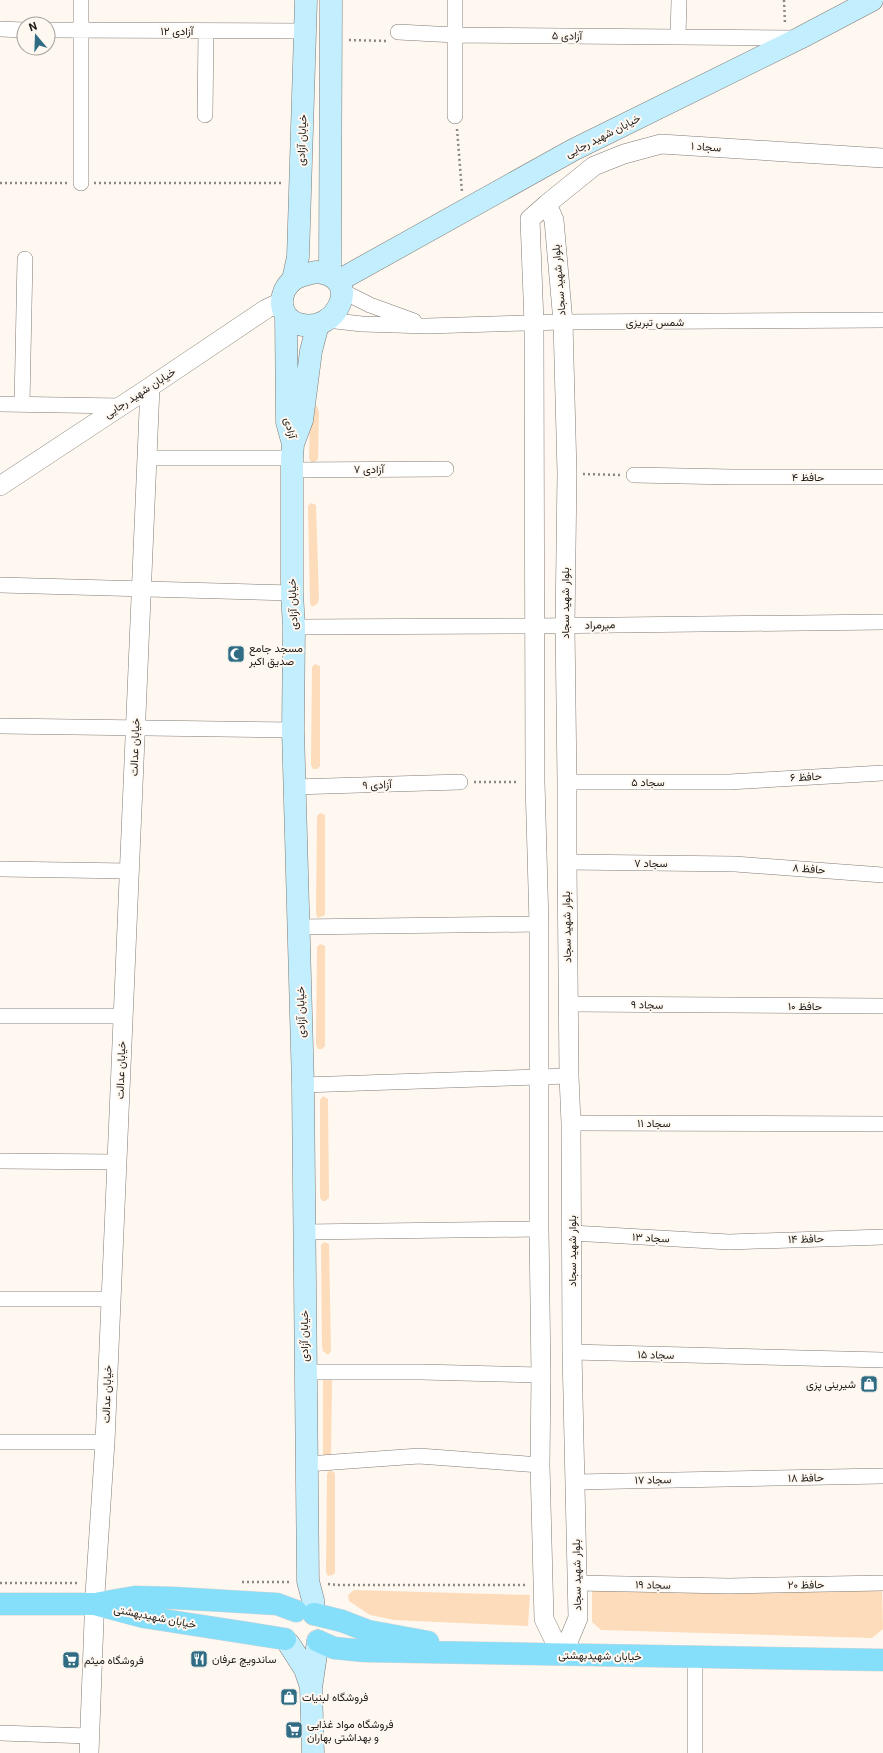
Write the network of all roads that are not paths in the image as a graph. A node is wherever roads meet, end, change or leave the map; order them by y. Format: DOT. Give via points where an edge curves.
graph roads {
  1 [pos="81,0"];
  2 [pos="306,0"];
  3 [pos="331,0"];
  4 [pos="455,0"];
  5 [pos="679,0"];
  6 [pos="872,0"];
  7 [pos="0,29"];
  8 [pos="16,30"];
  9 [pos="56,30"];
  10 [pos="81,30"];
  11 [pos="206,31"];
  12 [pos="306,31"];
  13 [pos="398,32"];
  14 [pos="331,35"];
  15 [pos="455,35"];
  16 [pos="678,37"];
  17 [pos="792,38"];
  18 [pos="205,115"];
  19 [pos="455,116"];
  20 [pos="883,158"];
  21 [pos="81,183"];
  22 [pos="551,212"];
  23 [pos="25,259"];
  24 [pos="293,280"];
  25 [pos="337,283"];
  26 [pos="283,309"];
  27 [pos="883,320"];
  28 [pos="322,322"];
  29 [pos="563,322"];
  30 [pos="534,323"];
  31 [pos="427,326"];
  32 [pos="150,388"];
  33 [pos="0,404"];
  34 [pos="22,404"];
  35 [pos="121,406"];
  36 [pos="292,457"];
  37 [pos="148,458"];
  38 [pos="446,469"];
  39 [pos="634,475"];
  40 [pos="883,477"];
  41 [pos="0,486"];
  42 [pos="0,585"];
  43 [pos="141,589"];
  44 [pos="292,593"];
  45 [pos="883,622"];
  46 [pos="535,626"];
  47 [pos="564,626"];
  48 [pos="294,627"];
  49 [pos="0,726"];
  50 [pos="136,728"];
  51 [pos="293,730"];
  52 [pos="883,773"];
  53 [pos="460,782"];
  54 [pos="567,782"];
  55 [pos="729,782"];
  56 [pos="294,787"];
  57 [pos="566,862"];
  58 [pos="735,864"];
  59 [pos="0,869"];
  60 [pos="129,871"];
  61 [pos="883,875"];
  62 [pos="539,924"];
  63 [pos="299,926"];
  64 [pos="568,1004"];
  65 [pos="727,1005"];
  66 [pos="883,1006"];
  67 [pos="0,1016"];
  68 [pos="123,1016"];
  69 [pos="539,1076"];
  70 [pos="569,1076"];
  71 [pos="302,1085"];
  72 [pos="572,1123"];
  73 [pos="883,1124"];
  74 [pos="0,1161"];
  75 [pos="117,1162"];
  76 [pos="539,1229"];
  77 [pos="304,1232"];
  78 [pos="572,1233"];
  79 [pos="883,1237"];
  80 [pos="729,1242"];
  81 [pos="0,1299"];
  82 [pos="112,1299"];
  83 [pos="572,1352"];
  84 [pos="883,1360"];
  85 [pos="305,1372"];
  86 [pos="541,1375"];
  87 [pos="0,1442"];
  88 [pos="105,1442"];
  89 [pos="307,1464"];
  90 [pos="540,1465"];
  91 [pos="883,1476"];
  92 [pos="730,1479"];
  93 [pos="576,1482"];
  94 [pos="578,1583"];
  95 [pos="883,1583"];
  96 [pos="729,1586"];
  97 [pos="0,1604"];
  98 [pos="95,1604"];
  99 [pos="304,1612"];
  100 [pos="287,1642"];
  101 [pos="318,1642"];
  102 [pos="486,1652"];
  103 [pos="562,1656"];
  104 [pos="695,1657"];
  105 [pos="883,1660"];
  106 [pos="311,1688"];
  107 [pos="0,1733"];
  108 [pos="89,1744"];
  109 [pos="313,1753"];
  110 [pos="695,1753"];
  1 -- 10 [label="street"];
  2 -- 12 [label="main road, خیابان آزادی"];
  3 -- 14 [label="main road"];
  4 -- 15 [label="street"];
  5 -- 16 [label="street"];
  6 -- 17 [label="main road, خیابان شهید رجایی"];
  7 -- 8 [label="street"];
  9 -- 10 [label="street, آزادی ۱۲"];
  10 -- 11 [label="street, آزادی ۱۲"];
  10 -- 21 [label="street"];
  11 -- 12 [label="street, آزادی ۱۲"];
  11 -- 18 [label="street"];
  12 -- 14 [label="main road"];
  12 -- 24 [label="main road, خیابان آزادی" via="298,257"];
  13 -- 15 [label="street, آزادی ۵"];
  14 -- 25 [label="main road"];
  15 -- 16 [label="street, آزادی ۵"];
  15 -- 19 [label="street"];
  16 -- 17 [label="street, آزادی ۵"];
  17 -- 25 [label="main road, خیابان شهید رجایی" via="573,150"];
  20 -- 22 [label="street, سجاد ۱" via="661,144 624,154 594,166"];
  22 -- 29 [label="street, بلوار شهید سجاد"];
  22 -- 30 [label="street, سجاد ۱" via="530,219"];
  23 -- 34 [label="street"];
  24 -- 25 [label="main road" via="316,272"];
  24 -- 26 [label="main road" via="283,292"];
  25 -- 28 [label="main road" via="338,309"];
  25 -- 31 [label="street" via="370,305"];
  26 -- 28 [label="main road" via="291,321 299,325 309,326"];
  26 -- 32 [label="street, خیابان شهید رجایی" via="266,309"];
  26 -- 36 [label="main road, آزادی" via="286,422"];
  27 -- 29 [label="street, شمس تبریزی"];
  28 -- 31 [label="street, شمس تبریزی"];
  28 -- 36 [label="main road, آزادی" via="311,351 302,420"];
  29 -- 30 [label="street, شمس تبریزی"];
  29 -- 47 [label="street, بلوار شهید سجاد" via="566,473"];
  30 -- 31 [label="street, شمس تبریزی"];
  30 -- 46 [label="street"];
  32 -- 35 [label="street, خیابان شهید رجایی"];
  32 -- 37 [label="street, خیابان عدالت"];
  33 -- 34 [label="street"];
  34 -- 35 [label="street"];
  35 -- 41 [label="street, خیابان شهید رجایی"];
  36 -- 37 [label="street, آزادی ۷"];
  36 -- 38 [label="street, آزادی ۷"];
  36 -- 44 [label="main road, خیابان آزادی"];
  37 -- 43 [label="street, خیابان عدالت"];
  39 -- 40 [label="street, حافظ ۴"];
  42 -- 43 [label="street"];
  43 -- 44 [label="street"];
  43 -- 50 [label="street, خیابان عدالت"];
  44 -- 48 [label="main road, خیابان آزادی"];
  45 -- 47 [label="street, میرمراد"];
  46 -- 47 [label="street, میرمراد"];
  46 -- 48 [label="street, میرمراد"];
  46 -- 62 [label="street" via="535,782"];
  47 -- 54 [label="street, بلوار شهید سجاد"];
  48 -- 51 [label="main road, خیابان آزادی"];
  49 -- 50 [label="street"];
  50 -- 51 [label="street"];
  50 -- 60 [label="street, خیابان عدالت"];
  51 -- 56 [label="main road, خیابان آزادی"];
  52 -- 55 [label="street, حافظ ۶"];
  53 -- 56 [label="street, آزادی ۹"];
  54 -- 55 [label="street, سجاد ۵"];
  54 -- 57 [label="street, بلوار شهید سجاد"];
  56 -- 63 [label="main road, خیابان آزادی"];
  57 -- 58 [label="street, سجاد ۷"];
  57 -- 64 [label="street, بلوار شهید سجاد"];
  58 -- 61 [label="street, حافظ ۸"];
  59 -- 60 [label="street"];
  60 -- 68 [label="street, خیابان عدالت"];
  62 -- 63 [label="street"];
  62 -- 69 [label="street"];
  63 -- 71 [label="main road, خیابان آزادی"];
  64 -- 65 [label="street, سجاد ۹"];
  64 -- 70 [label="street, بلوار شهید سجاد"];
  65 -- 66 [label="street, حافظ ۱۰"];
  67 -- 68 [label="street"];
  68 -- 75 [label="street, خیابان عدالت"];
  69 -- 70 [label="street"];
  69 -- 71 [label="street"];
  69 -- 76 [label="street"];
  70 -- 72 [label="street, بلوار شهید سجاد"];
  71 -- 77 [label="main road, خیابان آزادی"];
  72 -- 73 [label="street, سجاد ۱۱"];
  72 -- 78 [label="street, بلوار شهید سجاد"];
  74 -- 75 [label="street"];
  75 -- 82 [label="street, خیابان عدالت"];
  76 -- 77 [label="street"];
  76 -- 86 [label="street"];
  77 -- 85 [label="main road, خیابان آزادی"];
  78 -- 80 [label="street, سجاد ۱۳"];
  78 -- 83 [label="street, بلوار شهید سجاد"];
  79 -- 80 [label="street, حافظ ۱۴"];
  81 -- 82 [label="street"];
  82 -- 88 [label="street, خیابان عدالت"];
  83 -- 84 [label="street, سجاد ۱۵"];
  83 -- 93 [label="street, بلوار شهید سجاد"];
  85 -- 86 [label="street"];
  85 -- 89 [label="main road, خیابان آزادی"];
  86 -- 90 [label="street"];
  87 -- 88 [label="street"];
  88 -- 98 [label="street, خیابان عدالت"];
  89 -- 90 [label="street" via="419,1456"];
  89 -- 99 [label="main road, خیابان آزادی" via="308,1581 313,1600"];
  90 -- 103 [label="street" via="544,1619"];
  91 -- 92 [label="street, حافظ ۱۸"];
  92 -- 93 [label="street, سجاد ۱۷"];
  93 -- 94 [label="street, بلوار شهید سجاد"];
  94 -- 96 [label="street, سجاد ۱۹"];
  94 -- 103 [label="street, بلوار شهید سجاد" via="578,1618"];
  95 -- 96 [label="street, حافظ ۲۰"];
  97 -- 98 [label="main road, خیابان شهیدبهشتی"];
  98 -- 99 [label="main road" via="135,1597 174,1598 277,1604"];
  98 -- 100 [label="main road, خیابان شهیدبهشتی" via="144,1617"];
  98 -- 108 [label="street, خیابان عدالت"];
  99 -- 100 [label="main road" via="290,1614 283,1626"];
  99 -- 101 [label="main road" via="318,1618 322,1630"];
  99 -- 102 [label="main road" via="342,1621 368,1631"];
  100 -- 101 [label="main road" via="294,1648 301,1649"];
  100 -- 106 [label="main road" via="305,1669"];
  101 -- 102 [label="main road, خیابان شهیدبهشتی" via="346,1650"];
  101 -- 106 [label="main road"];
  102 -- 103 [label="main road, خیابان شهیدبهشتی"];
  103 -- 104 [label="main road, خیابان شهیدبهشتی"];
  104 -- 105 [label="main road, خیابان شهیدبهشتی"];
  104 -- 110 [label="street"];
  106 -- 109 [label="main road"];
  107 -- 108 [label="street"];
}
